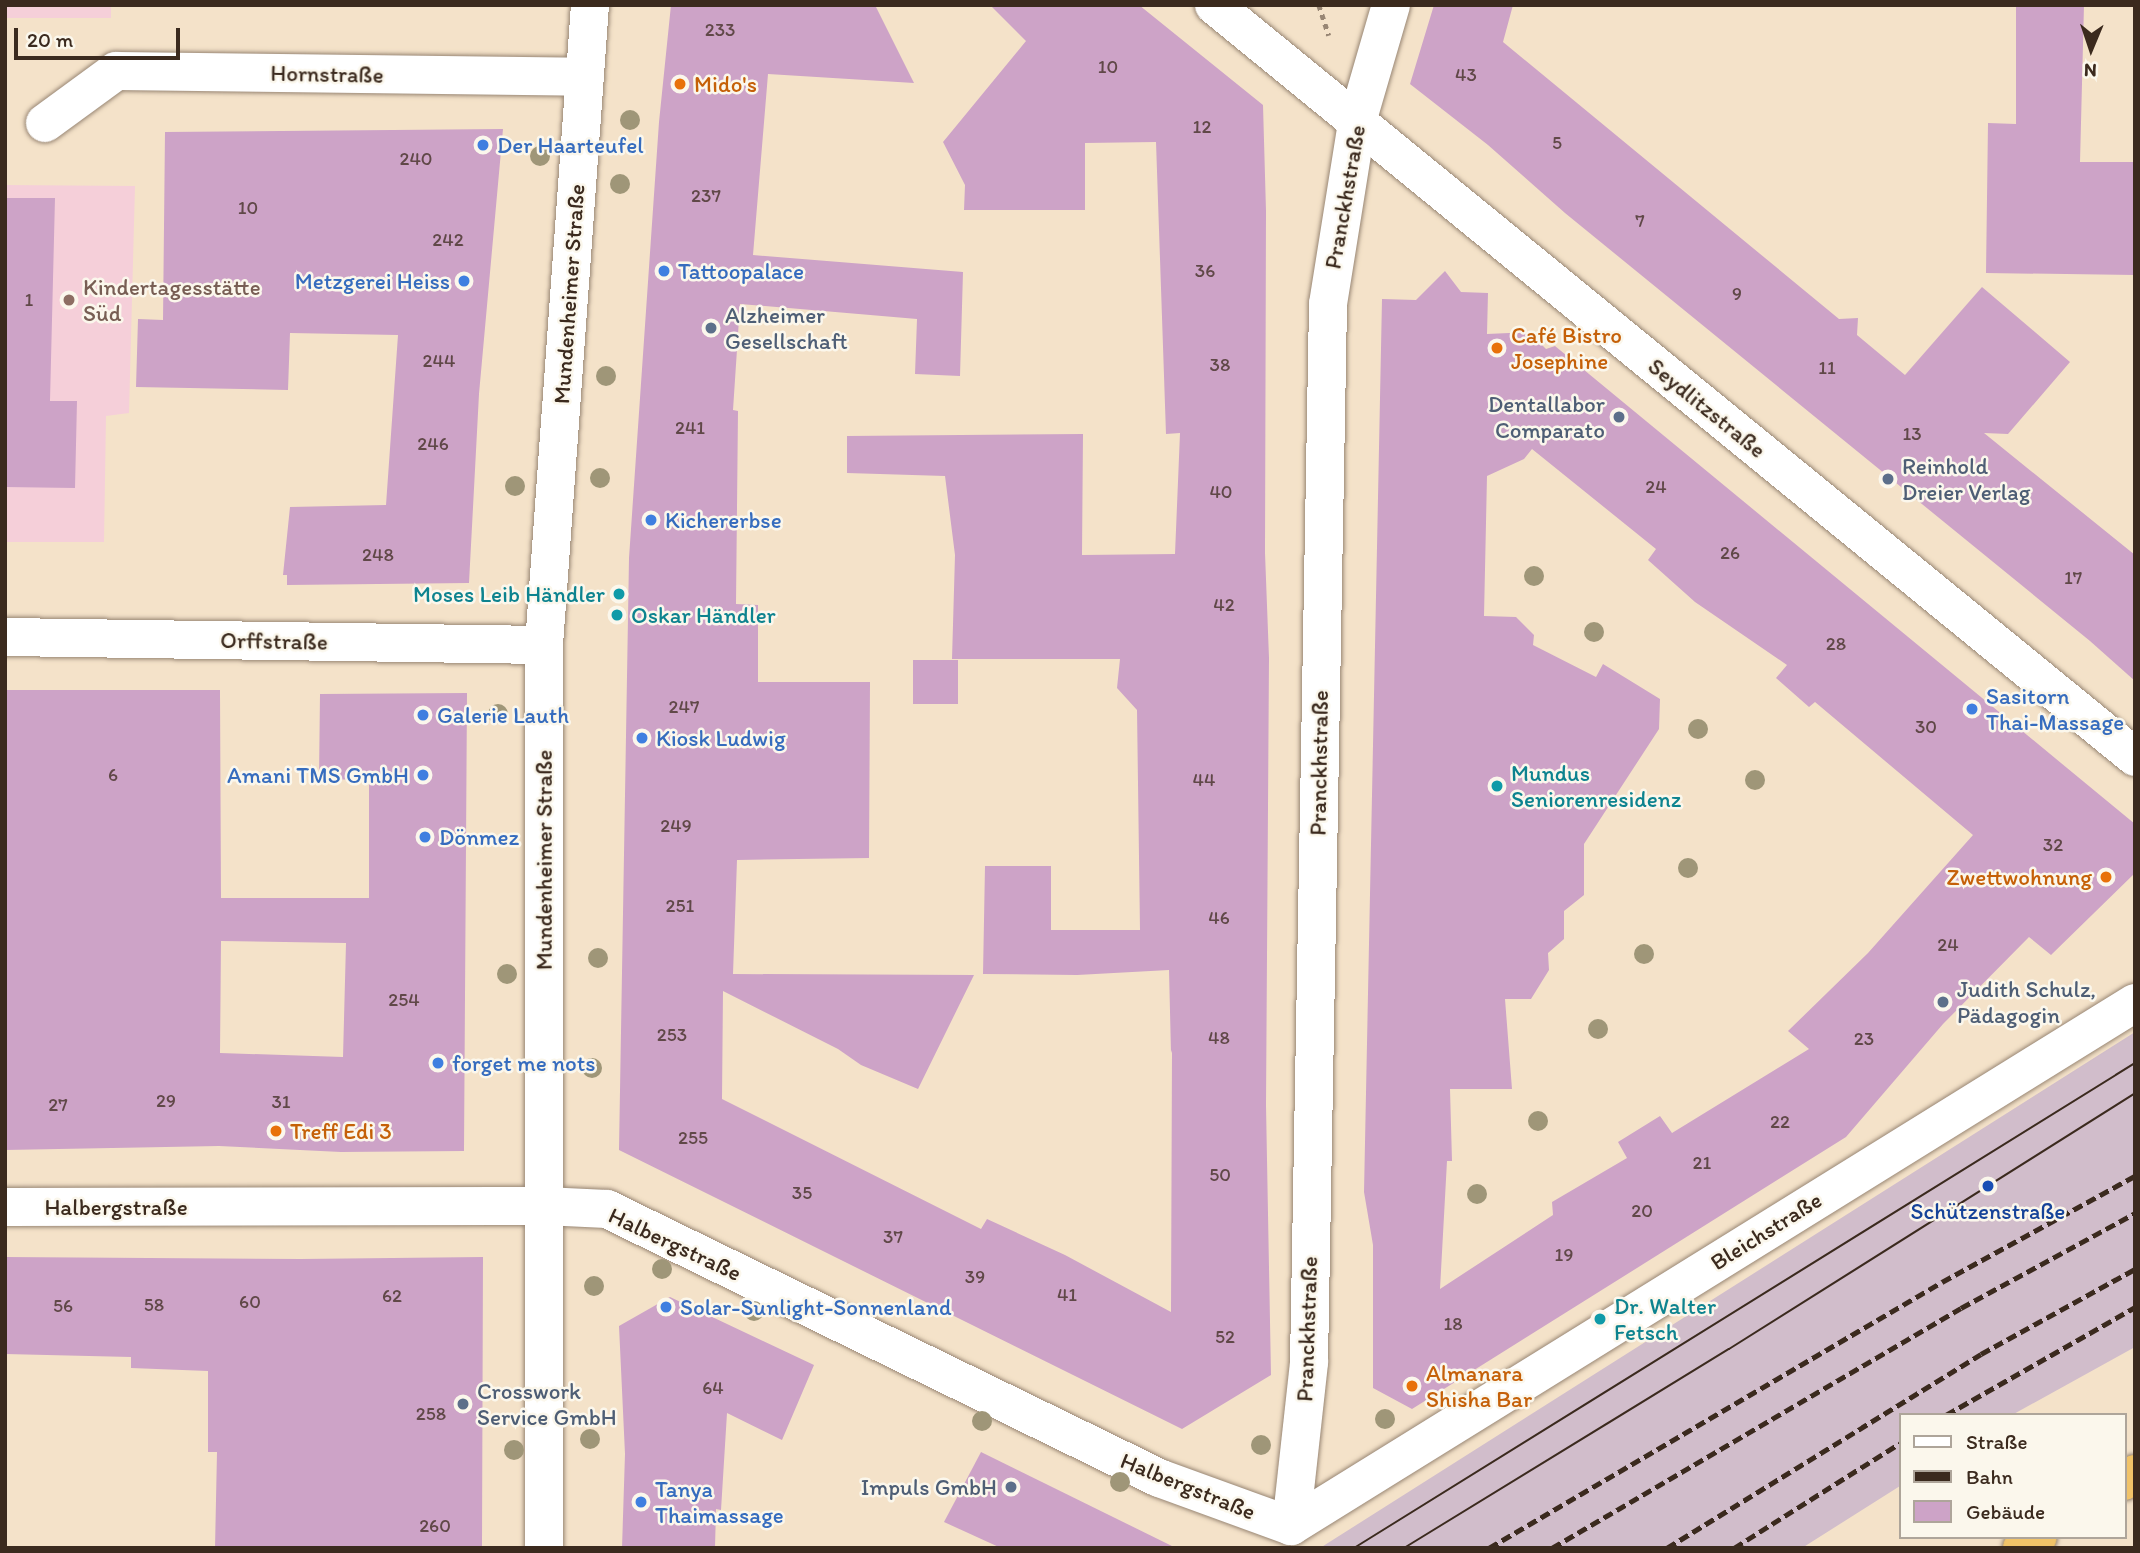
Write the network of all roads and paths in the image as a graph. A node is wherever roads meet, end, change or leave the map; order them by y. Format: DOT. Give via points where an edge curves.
graph roads {
  1 [pos="590,5"];
  2 [pos="1214,5"];
  3 [pos="1391,5"];
  4 [pos="584,77"];
  5 [pos="1357,122"];
  6 [pos="45,123"];
  7 [pos="5,637"];
  8 [pos="544,645"];
  9 [pos="2135,757"];
  10 [pos="2135,1003"];
  11 [pos="544,1206"];
  12 [pos="5,1207"];
  13 [pos="1291,1526"];
  14 [pos="544,1548"];
  1 -- 4 [label="street, Mundenheimer Straße"];
  2 -- 5 [label="street, Seydlitzstraße"];
  3 -- 5 [label="street, Pranckhstraße"];
  4 -- 6 [label="street, Hornstraße" via="116,71"];
  4 -- 8 [label="street, Mundenheimer Straße"];
  5 -- 9 [label="street, Seydlitzstraße"];
  5 -- 13 [label="street, Pranckhstraße" via="1328,304 1309,1362"];
  7 -- 8 [label="street, Orffstraße"];
  8 -- 11 [label="street, Mundenheimer Straße"];
  10 -- 13 [label="street, Bleichstraße"];
  11 -- 12 [label="street, Halbergstraße"];
  11 -- 13 [label="street, Halbergstraße" via="607,1209 1159,1478"];
  11 -- 14 [label="street, Mundenheimer Straße"];
}
